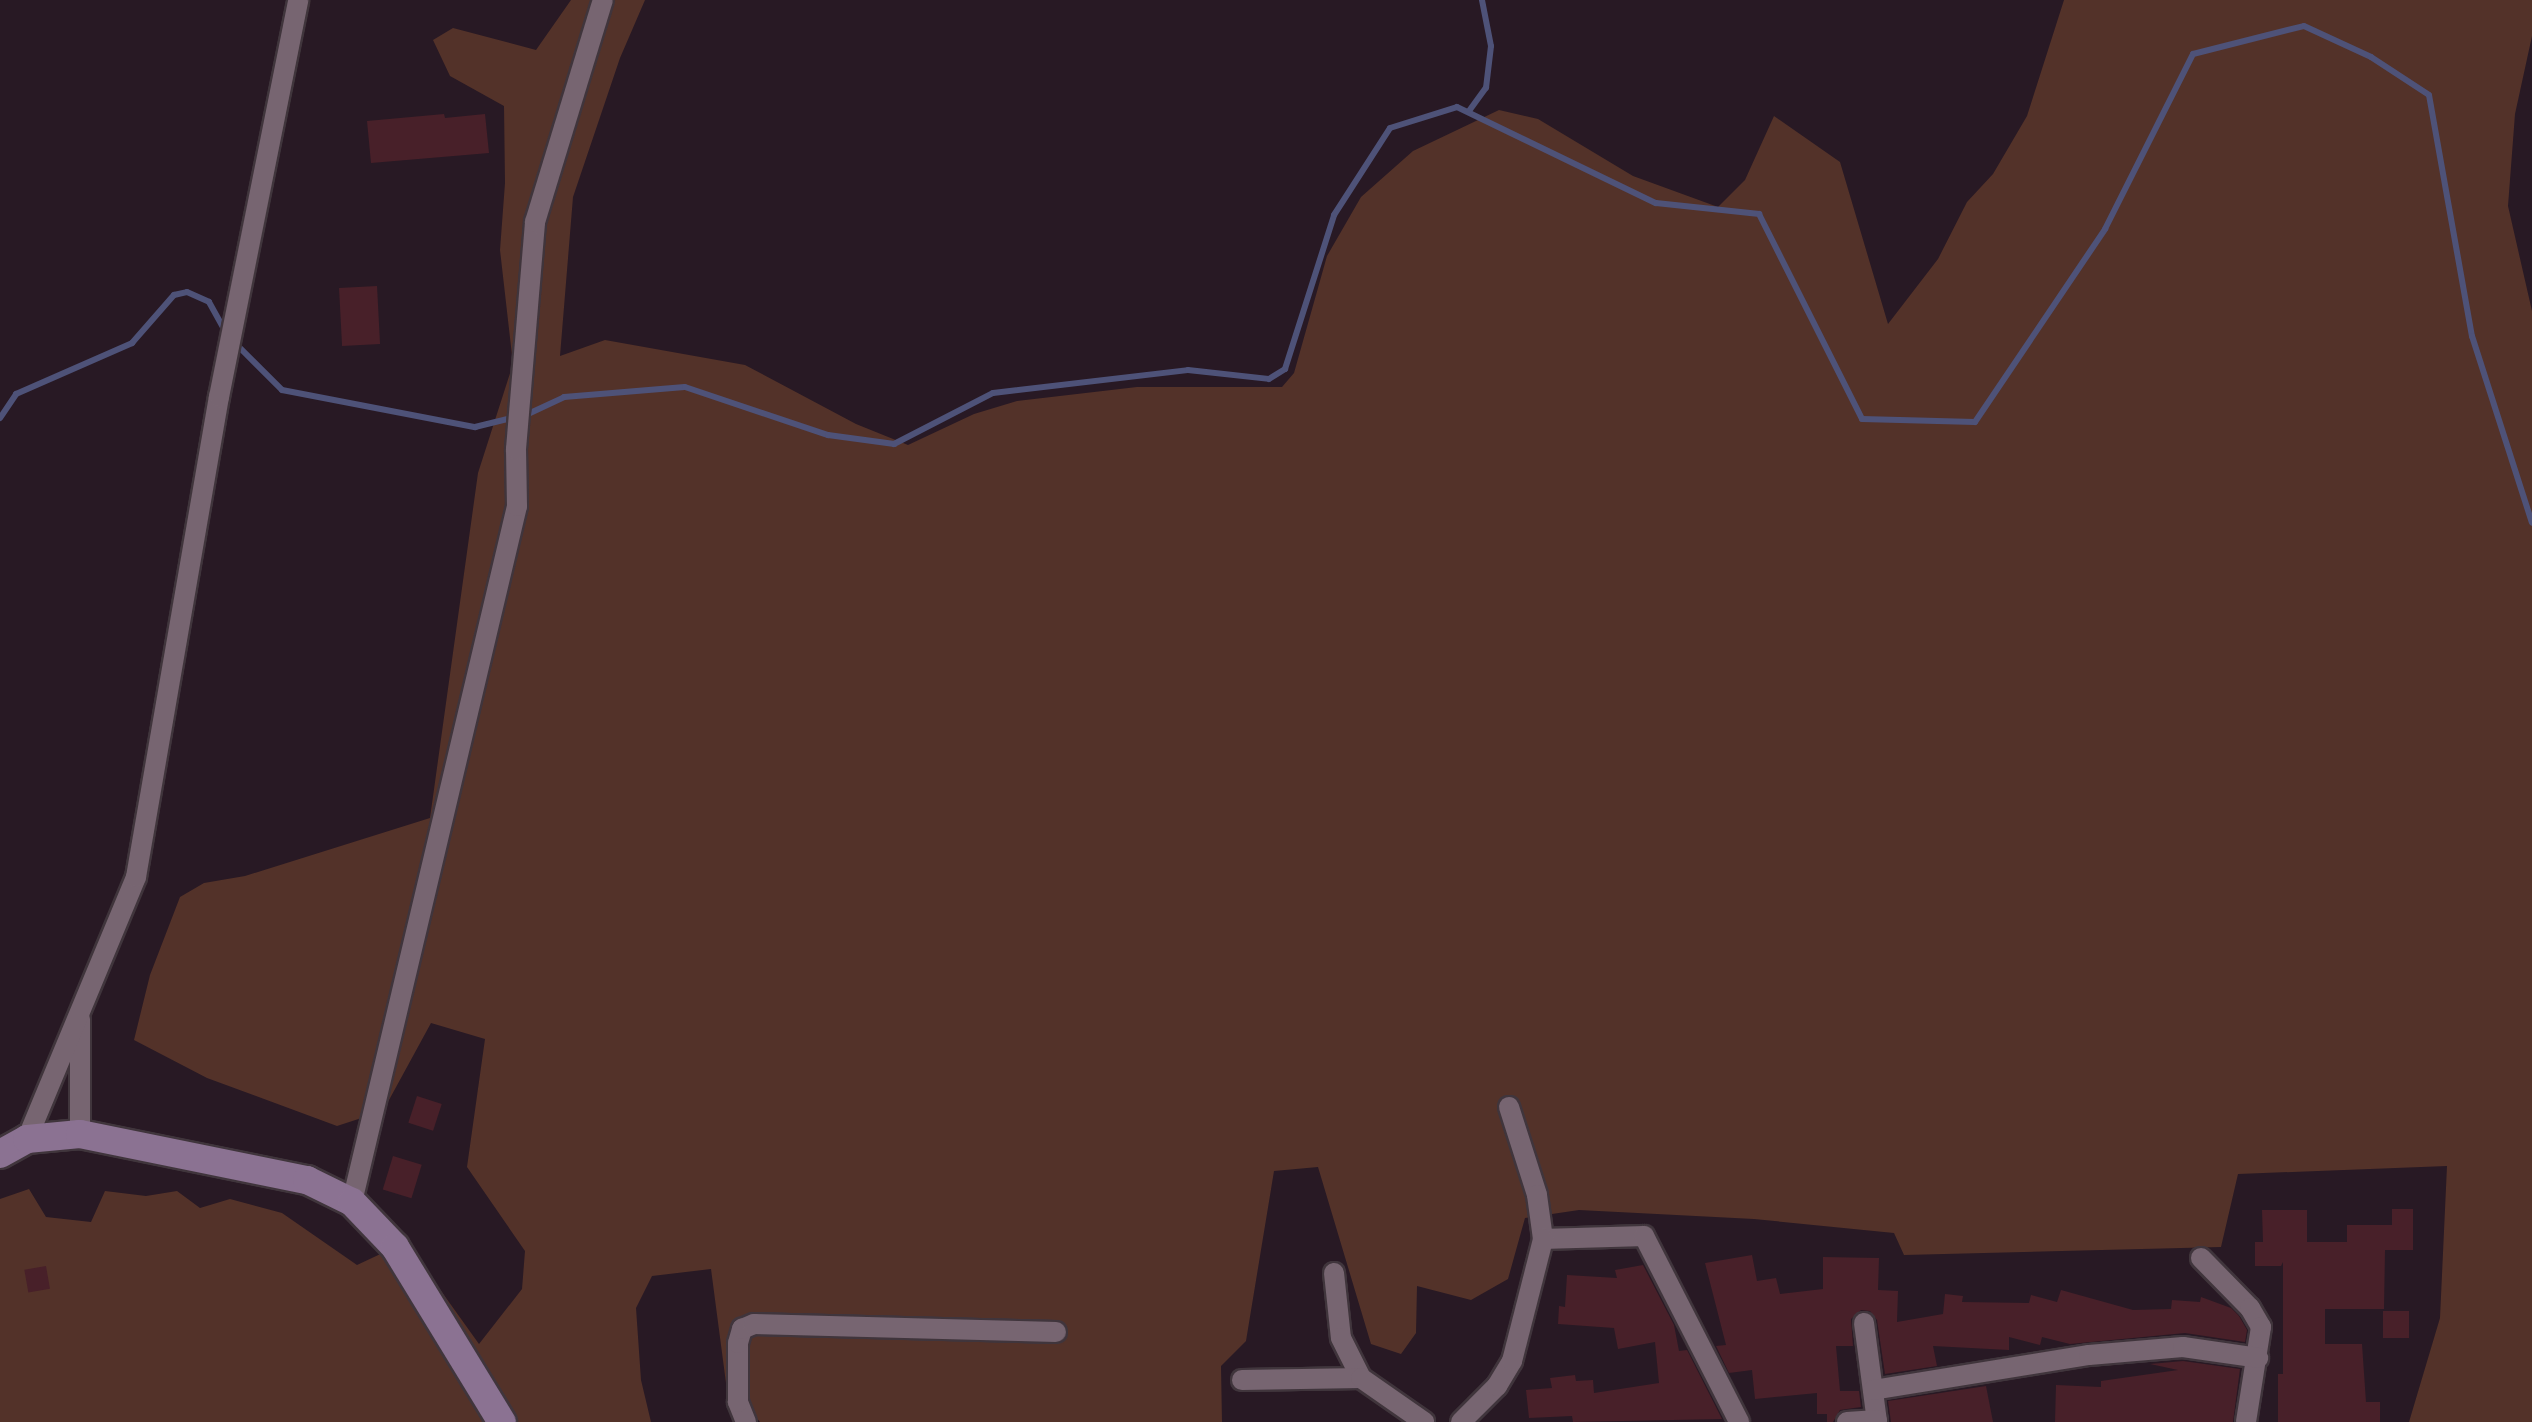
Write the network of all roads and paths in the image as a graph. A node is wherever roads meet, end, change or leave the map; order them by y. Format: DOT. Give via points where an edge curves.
graph roads {
  1 [pos="298,0"];
  2 [pos="602,0"];
  3 [pos="80,1012"];
  4 [pos="1509,1107"];
  5 [pos="80,1134"];
  6 [pos="27,1139"];
  7 [pos="0,1154"];
  8 [pos="348,1200"];
  9 [pos="1543,1239"];
  10 [pos="2201,1258"];
  11 [pos="1334,1274"];
  12 [pos="1864,1323"];
  13 [pos="1056,1332"];
  14 [pos="2258,1358"];
  15 [pos="1361,1378"];
  16 [pos="1242,1380"];
  17 [pos="1872,1390"];
  18 [pos="1877,1421"];
  19 [pos="502,1422"];
  20 [pos="746,1422"];
  21 [pos="1424,1422"];
  22 [pos="1460,1422"];
  23 [pos="1739,1422"];
  24 [pos="1847,1422"];
  25 [pos="2246,1422"];
  1 -- 3 [label="street" via="218,397 136,877"];
  2 -- 8 [label="street" via="535,222 517,506"];
  3 -- 5 [label="street"];
  3 -- 6 [label="street"];
  4 -- 9 [label="street" via="1537,1195"];
  5 -- 6 [label="main road"];
  5 -- 8 [label="main road" via="307,1180"];
  6 -- 7 [label="main road"];
  8 -- 19 [label="main road" via="396,1247"];
  9 -- 22 [label="street" via="1516,1350 1497,1386"];
  9 -- 23 [label="street" via="1644,1236"];
  10 -- 14 [label="street" via="2261,1327"];
  11 -- 15 [label="street" via="1340,1338"];
  12 -- 17 [label="street"];
  13 -- 20 [label="street" via="754,1324 742,1329 738,1342 738,1402"];
  14 -- 17 [label="street" via="2164,1348"];
  14 -- 25 [label="street"];
  15 -- 16 [label="street"];
  15 -- 21 [label="street"];
  17 -- 18 [label="street"];
  18 -- 24 [label="street"];
}
